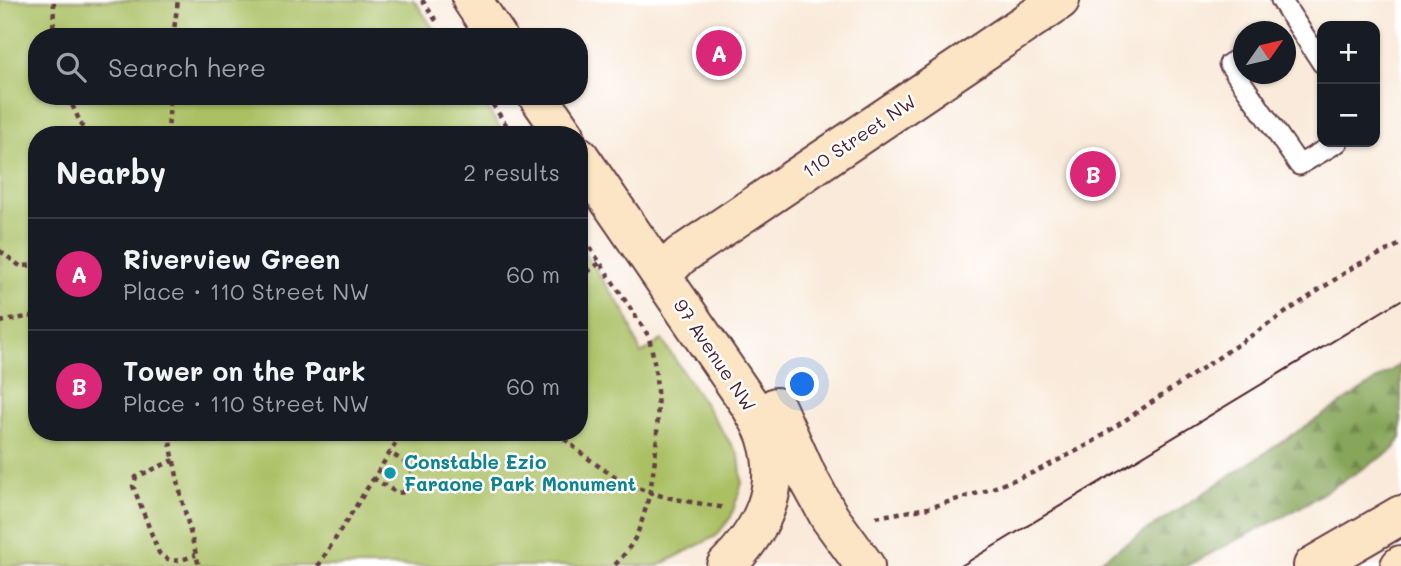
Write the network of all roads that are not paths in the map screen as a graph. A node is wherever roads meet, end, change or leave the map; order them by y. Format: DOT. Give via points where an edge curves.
graph roads {
  1 [pos="472,0"];
  2 [pos="1060,0"];
  3 [pos="1281,0"];
  4 [pos="1286,21"];
  5 [pos="491,28"];
  6 [pos="1296,35"];
  7 [pos="1317,58"];
  8 [pos="1243,84"];
  9 [pos="544,105"];
  10 [pos="559,126"];
  11 [pos="1330,147"];
  12 [pos="588,167"];
  13 [pos="671,266"];
  14 [pos="1401,515"];
  15 [pos="726,566"];
  16 [pos="865,566"];
  17 [pos="1313,566"];
  1 -- 5 [label="street"];
  2 -- 13 [label="street, 110 Street NW"];
  3 -- 4 [label="lane"];
  6 -- 7 [label="lane"];
  8 -- 11 [label="lane" via="1299,165"];
  9 -- 10 [label="street"];
  12 -- 13 [label="street, 97 Avenue NW"];
  13 -- 15 [label="street, 97 Avenue NW" via="767,437 772,463 765,514"];
  13 -- 16 [label="street, 97 Avenue NW" via="765,386 807,477"];
  14 -- 17 [label="street"];
}
